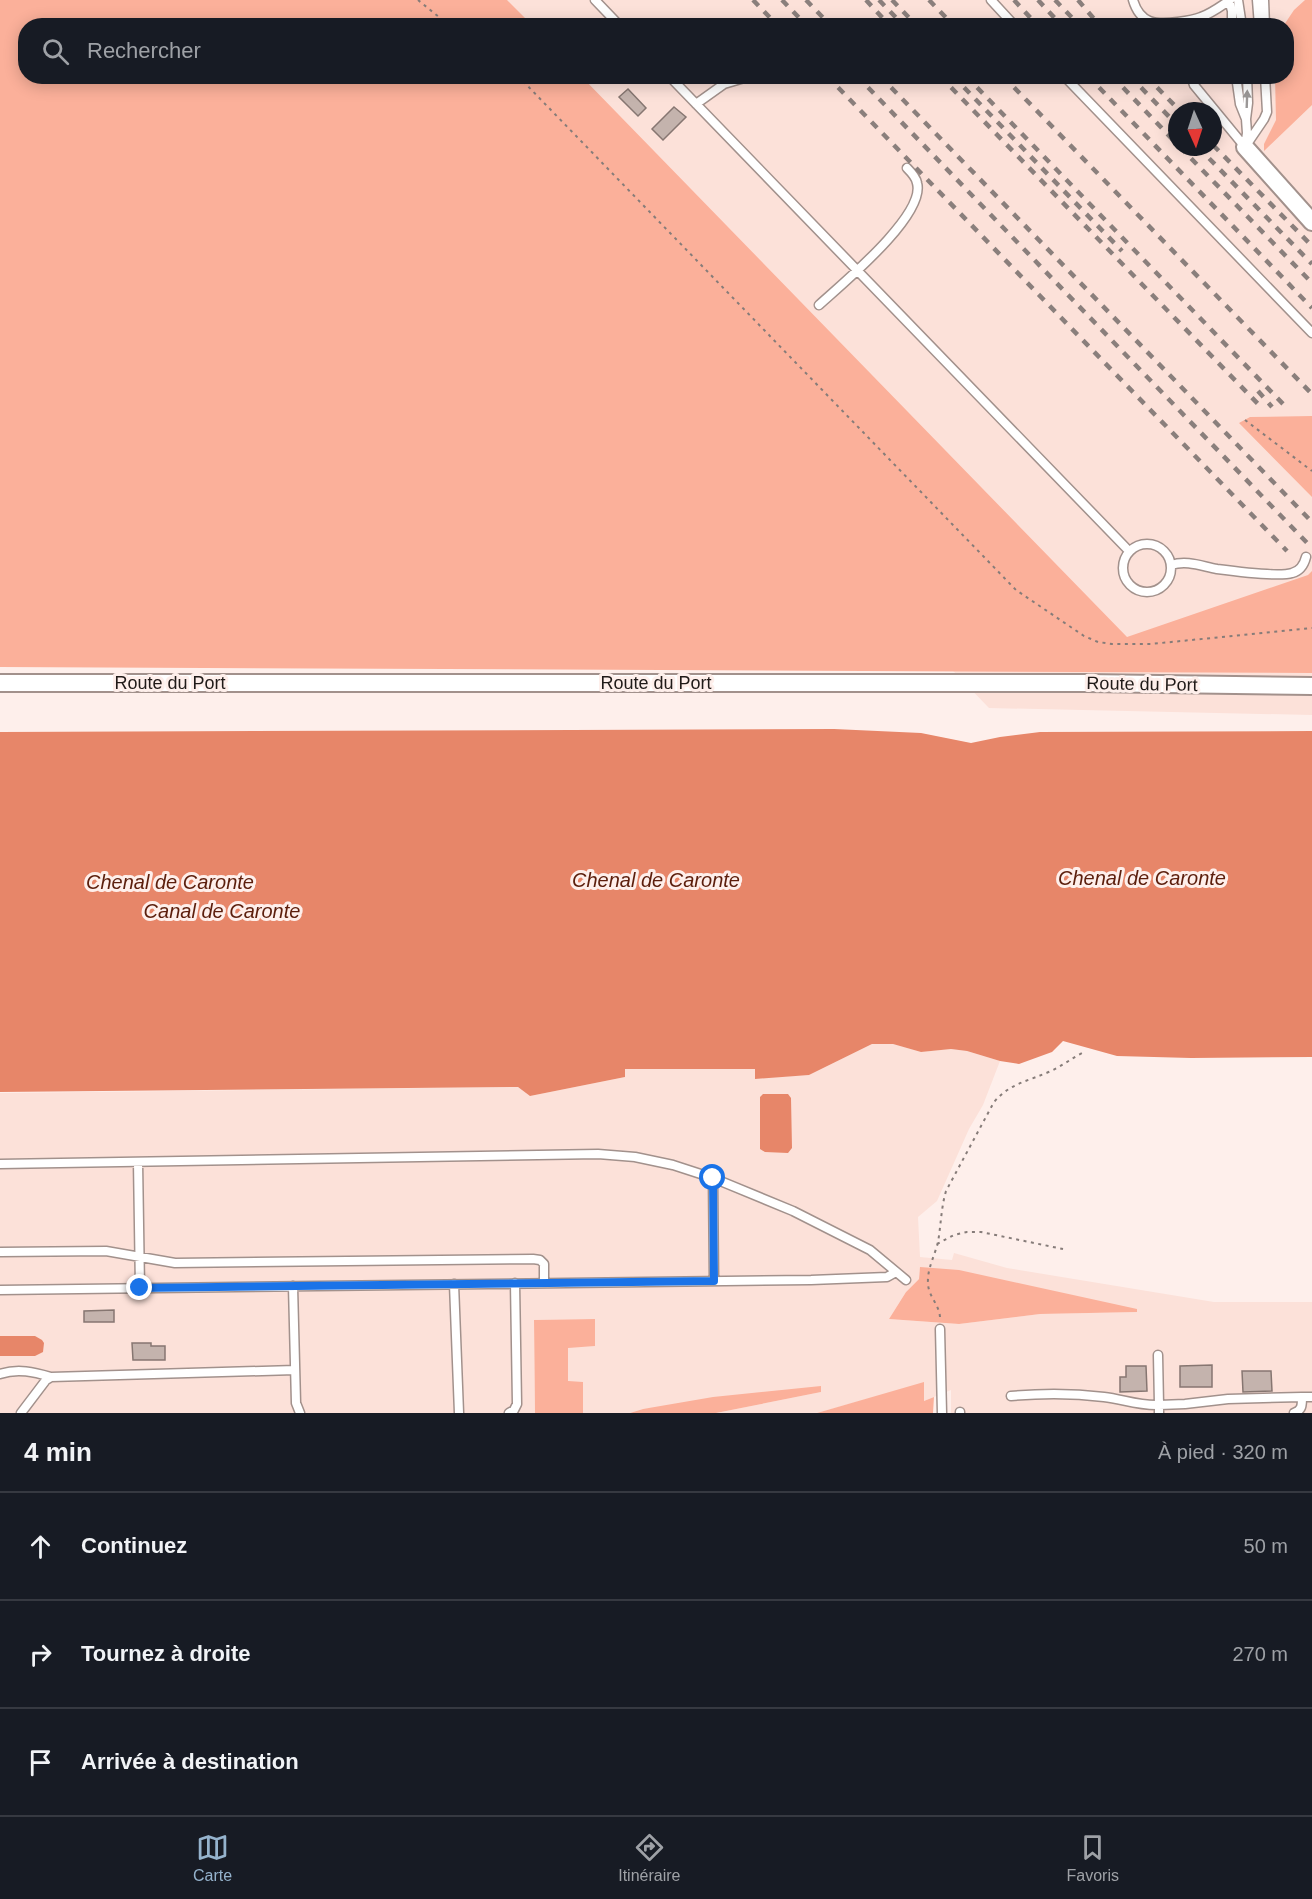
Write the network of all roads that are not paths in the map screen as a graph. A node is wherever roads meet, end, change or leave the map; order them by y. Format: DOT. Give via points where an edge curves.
graph roads {
  1 [pos="595,0"];
  2 [pos="991,0"];
  3 [pos="1133,0"];
  4 [pos="1229,0"];
  5 [pos="1238,0"];
  6 [pos="1257,0"];
  7 [pos="1264,0"];
  8 [pos="612,18"];
  9 [pos="1008,18"];
  10 [pos="1144,18"];
  11 [pos="1196,18"];
  12 [pos="1232,18"];
  13 [pos="1241,18"];
  14 [pos="1258,18"];
  15 [pos="1265,18"];
  16 [pos="677,84"];
  17 [pos="724,84"];
  18 [pos="1072,84"];
  19 [pos="1194,84"];
  20 [pos="1237,84"];
  21 [pos="1247,84"];
  22 [pos="1265,84"];
  23 [pos="696,104"];
  24 [pos="1246,119"];
  25 [pos="1245,147"];
  26 [pos="906,168"];
  27 [pos="1312,222"];
  28 [pos="856,270"];
  29 [pos="819,305"];
  30 [pos="1312,333"];
  31 [pos="1130,552"];
  32 [pos="1306,557"];
  33 [pos="1172,565"];
  34 [pos="0,683"];
  35 [pos="1312,684"];
  36 [pos="138,1162"];
  37 [pos="0,1164"];
  38 [pos="713,1178"];
  39 [pos="0,1252"];
  40 [pos="139,1257"];
  41 [pos="896,1272"];
  42 [pos="906,1280"];
  43 [pos="714,1281"];
  44 [pos="515,1283"];
  45 [pos="544,1283"];
  46 [pos="454,1284"];
  47 [pos="293,1286"];
  48 [pos="140,1288"];
  49 [pos="0,1290"];
  50 [pos="940,1329"];
  51 [pos="1158,1354"];
  52 [pos="295,1371"];
  53 [pos="0,1374"];
  54 [pos="51,1377"];
  55 [pos="1011,1396"];
  56 [pos="1307,1397"];
  57 [pos="1159,1409"];
  58 [pos="21,1413"];
  59 [pos="300,1413"];
  60 [pos="459,1413"];
  61 [pos="509,1413"];
  62 [pos="942,1413"];
  63 [pos="1294,1413"];
  1 -- 8 [label="lane"];
  2 -- 9 [label="lane"];
  3 -- 10 [label="lane"];
  4 -- 11 [label="lane"];
  4 -- 12 [label="lane"];
  5 -- 13 [label="lane"];
  6 -- 14 [label="lane"];
  7 -- 15 [label="lane"];
  16 -- 23 [label="lane"];
  17 -- 23 [label="lane"];
  18 -- 30 [label="lane"];
  19 -- 25 [label="lane"];
  20 -- 24 [label="lane"];
  24 -- 21 [label="lane, one-way"];
  22 -- 25 [label="lane" via="1267,112"];
  23 -- 28 [label="lane"];
  24 -- 25 [label="lane"];
  25 -- 27 [label="street"];
  26 -- 28 [label="lane" via="918,184 914,204 896,232"];
  28 -- 29 [label="lane"];
  28 -- 31 [label="lane"];
  31 -- 33 [label="lane" via="1151,544 1165,551"];
  31 -- 33 [label="lane" via="1125,558 1124,574 1140,591 1162,586"];
  32 -- 33 [label="lane" via="1300,570 1280,574 1185,562"];
  34 -- 35 [label="street, Route du Port"];
  36 -- 37 [label="lane"];
  36 -- 38 [label="lane" via="598,1154 635,1157"];
  36 -- 40 [label="lane"];
  38 -- 41 [label="lane" via="793,1211 870,1250"];
  38 -- 43 [label="lane"];
  39 -- 40 [label="lane" via="106,1251"];
  40 -- 45 [label="lane" via="176,1263 533,1259 544,1264"];
  40 -- 48 [label="lane"];
  41 -- 42 [label="lane"];
  41 -- 43 [label="lane" via="887,1276 811,1281"];
  43 -- 45 [label="lane"];
  44 -- 45 [label="lane"];
  44 -- 46 [label="lane"];
  44 -- 61 [label="lane" via="518,1404"];
  46 -- 47 [label="lane"];
  46 -- 60 [label="lane"];
  47 -- 48 [label="lane"];
  47 -- 52 [label="lane"];
  48 -- 49 [label="lane"];
  50 -- 62 [label="lane"];
  51 -- 57 [label="lane"];
  52 -- 54 [label="lane"];
  52 -- 59 [label="lane"];
  53 -- 54 [label="lane" via="32,1371"];
  54 -- 58 [label="lane"];
  55 -- 57 [label="lane" via="1049,1392 1105,1397"];
  56 -- 57 [label="lane" via="1228,1399"];
  56 -- 63 [label="lane"];
}
